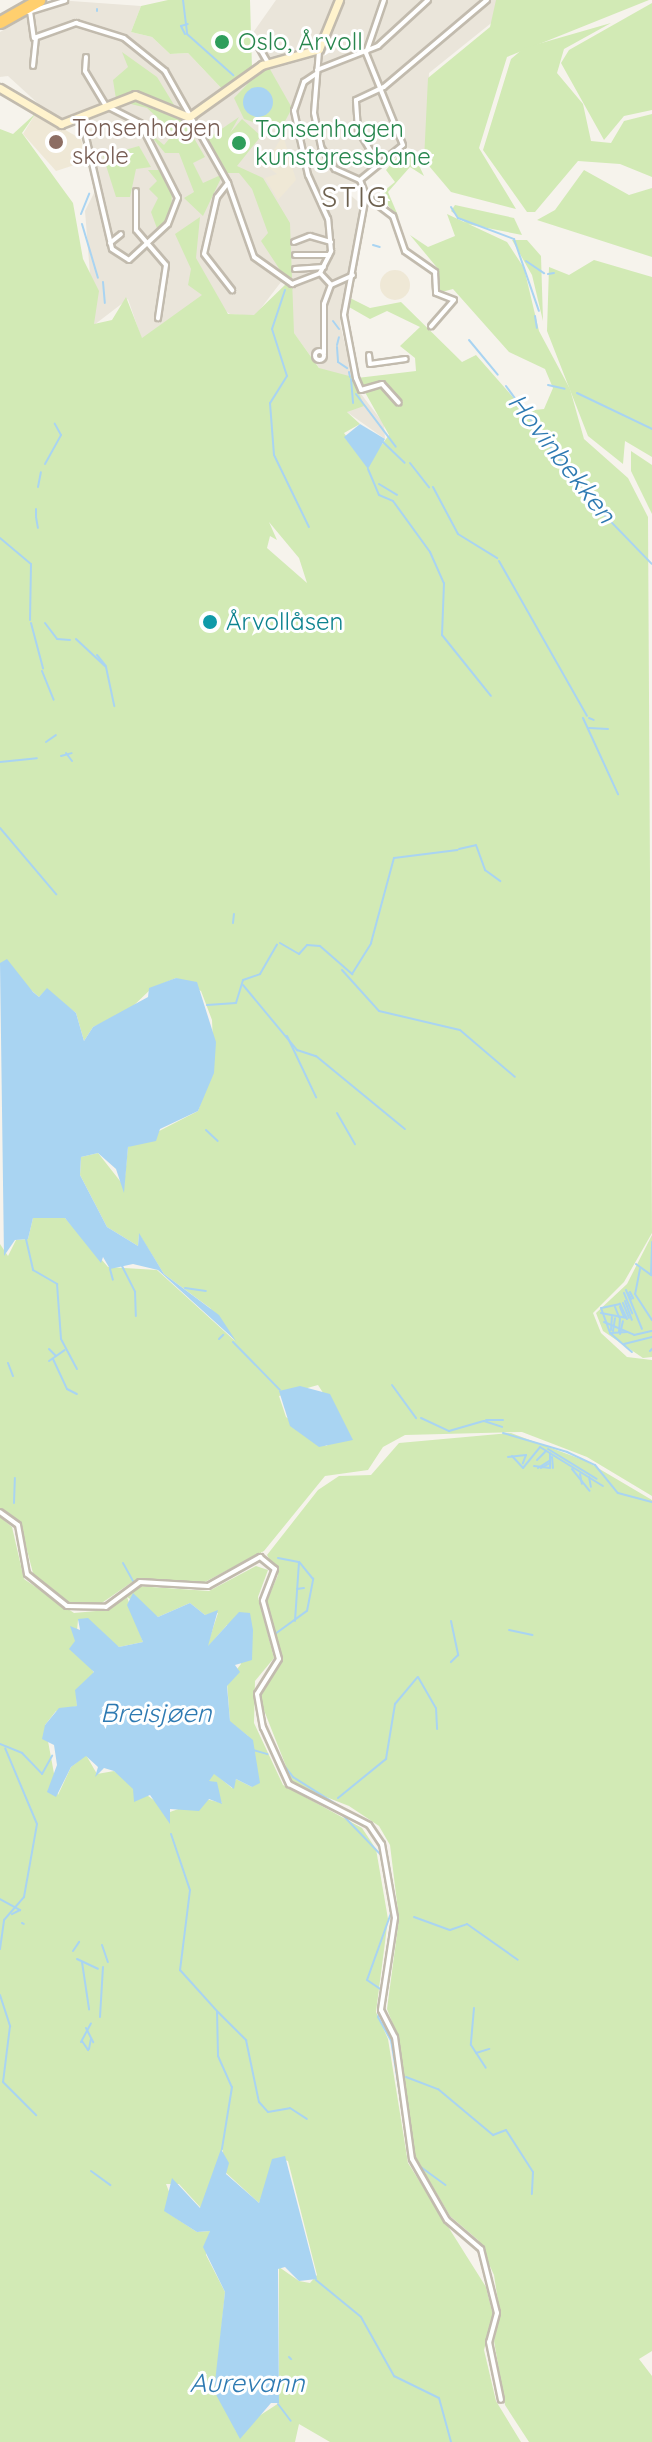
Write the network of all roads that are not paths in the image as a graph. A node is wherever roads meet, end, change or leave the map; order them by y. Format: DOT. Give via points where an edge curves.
graph roads {
  1 [pos="39,0"];
  2 [pos="339,0"];
  3 [pos="384,0"];
  4 [pos="428,0"];
  5 [pos="487,0"];
  6 [pos="65,1"];
  7 [pos="29,6"];
  8 [pos="15,19"];
  9 [pos="0,20"];
  10 [pos="36,37"];
  11 [pos="256,42"];
  12 [pos="319,49"];
  13 [pos="366,53"];
  14 [pos="86,57"];
  15 [pos="268,63"];
  16 [pos="33,66"];
  17 [pos="316,72"];
  18 [pos="0,88"];
  19 [pos="381,89"];
  20 [pos="106,106"];
  21 [pos="191,116"];
  22 [pos="82,120"];
  23 [pos="151,142"];
  24 [pos="143,147"];
  25 [pos="378,163"];
  26 [pos="360,180"];
  27 [pos="228,183"];
  28 [pos="136,191"];
  29 [pos="366,196"];
  30 [pos="121,234"];
  31 [pos="294,242"];
  32 [pos="331,242"];
  33 [pos="110,243"];
  34 [pos="148,244"];
  35 [pos="295,255"];
  36 [pos="329,255"];
  37 [pos="324,267"];
  38 [pos="295,269"];
  39 [pos="320,273"];
  40 [pos="353,275"];
  41 [pos="331,285"];
  42 [pos="232,290"];
  43 [pos="158,318"];
  44 [pos="431,326"];
  45 [pos="324,353"];
  46 [pos="369,355"];
  47 [pos="406,359"];
  48 [pos="399,403"];
  49 [pos="0,1512"];
  50 [pos="501,2400"];
  1 -- 9 [label="highway"];
  2 -- 12 [label="street"];
  3 -- 13 [label="street"];
  4 -- 13 [label="street"];
  5 -- 19 [label="street"];
  6 -- 7 [label="street"];
  7 -- 8 [label="street"];
  7 -- 9 [label="highway"];
  7 -- 10 [label="street"];
  10 -- 16 [label="street"];
  10 -- 21 [label="street" via="76,23 124,38 165,71"];
  11 -- 15 [label="street"];
  12 -- 15 [label="street"];
  12 -- 17 [label="street"];
  13 -- 17 [label="street"];
  13 -- 19 [label="street"];
  14 -- 20 [label="street" via="84,68"];
  15 -- 21 [label="street"];
  17 -- 26 [label="street" via="314,113 325,156"];
  17 -- 32 [label="street" via="303,84 295,116"];
  18 -- 22 [label="street" via="18,93 53,122"];
  19 -- 25 [label="street" via="403,145"];
  19 -- 25 [label="street" via="354,105 360,136"];
  20 -- 21 [label="street" via="139,95 176,117"];
  20 -- 22 [label="street"];
  20 -- 23 [label="street" via="138,121"];
  21 -- 27 [label="street"];
  22 -- 33 [label="street"];
  23 -- 24 [label="street"];
  23 -- 34 [label="street" via="178,198 173,218"];
  25 -- 26 [label="street"];
  26 -- 29 [label="street"];
  27 -- 39 [label="street" via="264,270 292,284"];
  27 -- 42 [label="street" via="217,197 204,254"];
  28 -- 34 [label="street" via="134,224"];
  29 -- 40 [label="street"];
  29 -- 44 [label="street" via="393,216 405,251 435,272 436,293 454,300"];
  30 -- 33 [label="street"];
  31 -- 32 [label="street" via="310,236"];
  32 -- 36 [label="street"];
  33 -- 34 [label="street" via="125,261"];
  34 -- 43 [label="street" via="166,265"];
  35 -- 36 [label="street"];
  36 -- 37 [label="street"];
  37 -- 38 [label="street"];
  37 -- 39 [label="street"];
  39 -- 41 [label="street"];
  40 -- 41 [label="street"];
  40 -- 48 [label="street" via="344,315 358,388 384,384 390,401"];
  41 -- 45 [label="street" via="322,310"];
  46 -- 47 [label="street" via="370,364"];
  49 -- 50 [label="street" via="18,1525 27,1574 67,1606 106,1607 140,1582 208,1586 260,1557 276,1570 263,1601 280,1657 257,1694 263,1727 289,1784 369,1825 382,1844 395,1918 381,2010 395,2037 413,2162 447,2220 481,2249 497,2313 489,2342"];
}
